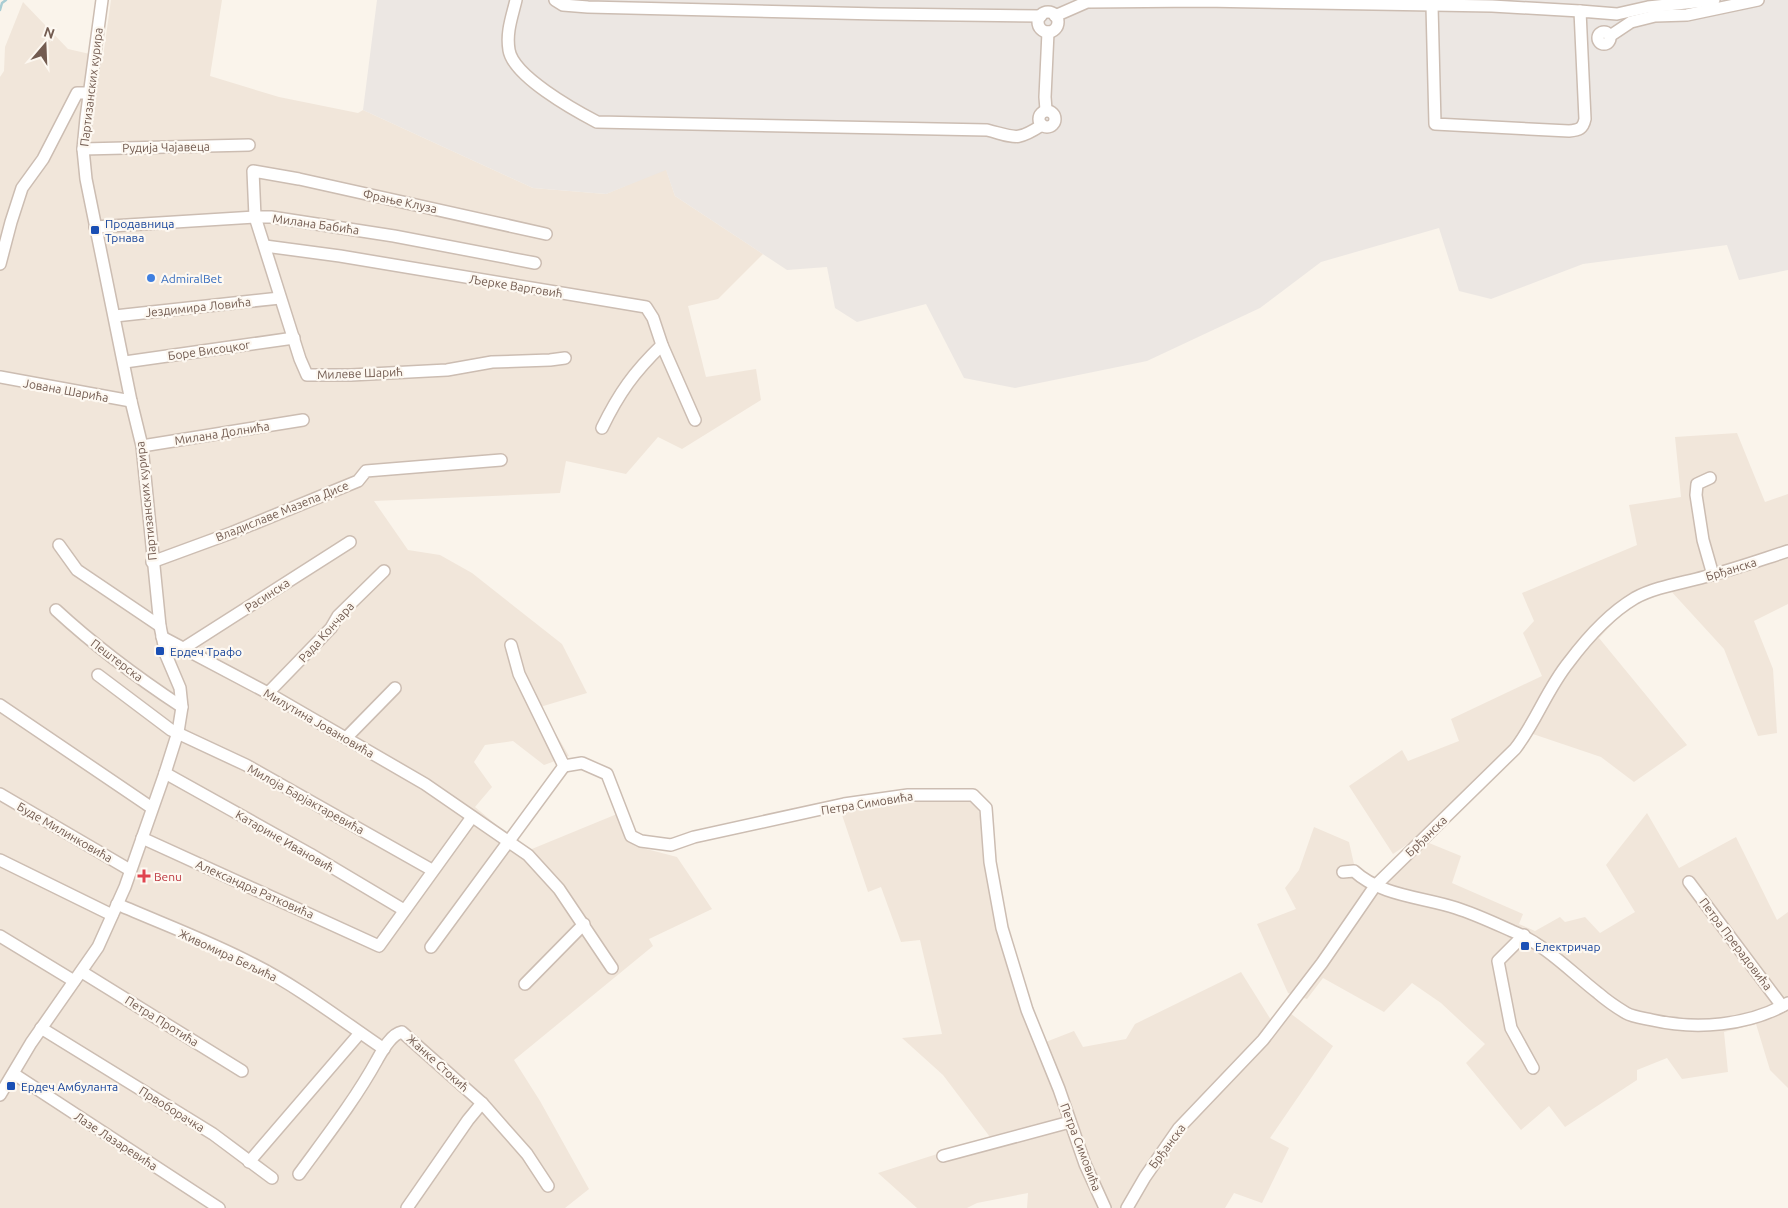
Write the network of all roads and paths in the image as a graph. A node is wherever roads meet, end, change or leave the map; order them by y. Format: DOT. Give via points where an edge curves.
graph roads {
  1 [pos="102,0"];
  2 [pos="516,0"];
  3 [pos="522,0"];
  4 [pos="555,0"];
  5 [pos="1714,0"];
  6 [pos="1758,0"];
  7 [pos="1491,3"];
  8 [pos="1432,6"];
  9 [pos="1580,11"];
  10 [pos="1041,16"];
  11 [pos="1055,16"];
  12 [pos="1048,32"];
  13 [pos="1610,36"];
  14 [pos="89,92"];
  15 [pos="250,145"];
  16 [pos="84,149"];
  17 [pos="253,171"];
  18 [pos="255,217"];
  19 [pos="95,227"];
  20 [pos="546,234"];
  21 [pos="2,246"];
  22 [pos="265,246"];
  23 [pos="535,263"];
  24 [pos="0,264"];
  25 [pos="280,298"];
  26 [pos="115,316"];
  27 [pos="294,338"];
  28 [pos="662,345"];
  29 [pos="565,358"];
  30 [pos="125,362"];
  31 [pos="0,377"];
  32 [pos="131,401"];
  33 [pos="303,420"];
  34 [pos="695,420"];
  35 [pos="602,428"];
  36 [pos="142,446"];
  37 [pos="501,460"];
  38 [pos="1710,478"];
  39 [pos="350,542"];
  40 [pos="59,545"];
  41 [pos="1788,551"];
  42 [pos="152,562"];
  43 [pos="384,571"];
  44 [pos="1713,575"];
  45 [pos="56,610"];
  46 [pos="161,631"];
  47 [pos="511,646"];
  48 [pos="184,648"];
  49 [pos="98,675"];
  50 [pos="395,688"];
  51 [pos="268,693"];
  52 [pos="0,705"];
  53 [pos="182,707"];
  54 [pos="178,732"];
  55 [pos="346,738"];
  56 [pos="564,766"];
  57 [pos="164,774"];
  58 [pos="0,794"];
  59 [pos="152,808"];
  60 [pos="472,817"];
  61 [pos="142,838"];
  62 [pos="508,843"];
  63 [pos="0,860"];
  64 [pos="130,870"];
  65 [pos="432,870"];
  66 [pos="1343,872"];
  67 [pos="1689,882"];
  68 [pos="1375,886"];
  69 [pos="117,904"];
  70 [pos="404,910"];
  71 [pos="112,915"];
  72 [pos="584,924"];
  73 [pos="0,936"];
  74 [pos="1524,936"];
  75 [pos="431,947"];
  76 [pos="612,968"];
  77 [pos="82,972"];
  78 [pos="74,981"];
  79 [pos="525,984"];
  80 [pos="1785,1005"];
  81 [pos="40,1028"];
  82 [pos="360,1033"];
  83 [pos="384,1049"];
  84 [pos="1534,1068"];
  85 [pos="242,1071"];
  86 [pos="14,1074"];
  87 [pos="1,1092"];
  88 [pos="482,1103"];
  89 [pos="1070,1122"];
  90 [pos="943,1156"];
  91 [pos="249,1162"];
  92 [pos="299,1174"];
  93 [pos="272,1178"];
  94 [pos="548,1186"];
  95 [pos="219,1208"];
  96 [pos="408,1208"];
  97 [pos="1105,1208"];
  98 [pos="1126,1208"];
  1 -- 14 [label="street, Партизанских курира"];
  2 -- 3 [label="street"];
  2 -- 12 [label="street" via="508,33 509,52 520,71 597,122 987,130 1026,136 1042,125 1040,115 1046,110"];
  4 -- 10 [label="street" via="588,7"];
  5 -- 9 [label="street" via="1648,7 1618,14"];
  6 -- 13 [label="street" via="1687,15 1654,16 1631,22"];
  7 -- 8 [label="street"];
  7 -- 9 [label="street"];
  8 -- 9 [label="street" via="1435,124 1570,131 1579,130 1585,119"];
  8 -- 11 [label="street" via="1088,2"];
  10 -- 11 [label="street" via="1049,13"];
  10 -- 12 [label="street" via="1040,28"];
  11 -- 12 [label="street" via="1057,24"];
  14 -- 16 [label="street, Партизанских курира"];
  14 -- 21 [label="street" via="77,92 43,158 22,188"];
  15 -- 16 [label="street, Рудија Чајавеца"];
  16 -- 19 [label="street, Партизанских курира"];
  17 -- 18 [label="street, Милеве Шарић"];
  17 -- 20 [label="street, Фрање Клуза"];
  18 -- 19 [label="street, Милана Бабића"];
  18 -- 22 [label="street, Милеве Шарић"];
  18 -- 23 [label="street, Милана Бабића" via="394,236"];
  19 -- 26 [label="street, Партизанских курира"];
  21 -- 24 [label="street"];
  22 -- 25 [label="street, Милеве Шарић"];
  22 -- 28 [label="street, Љерке Варговић" via="646,307"];
  25 -- 26 [label="street, Јездимира Ловића"];
  25 -- 27 [label="street, Милеве Шарић"];
  26 -- 30 [label="street, Партизанских курира"];
  27 -- 29 [label="street, Милеве Шарић" via="307,375 447,370 492,362"];
  27 -- 30 [label="street, Боре Висоцког"];
  28 -- 34 [label="street, Љерке Варговић"];
  28 -- 35 [label="street" via="639,368 616,400"];
  30 -- 32 [label="street, Партизанских курира"];
  31 -- 32 [label="street, Јована Шарића"];
  32 -- 36 [label="street, Партизанских курира"];
  33 -- 36 [label="street, Милана Долнића"];
  36 -- 42 [label="street, Партизанских курира"];
  37 -- 42 [label="street, Владиславе Мазепа Дисе" via="366,471 358,481"];
  38 -- 44 [label="street" via="1696,484 1696,495 1703,540"];
  39 -- 48 [label="street, Расинска"];
  40 -- 46 [label="street, Милутина Јовановића" via="76,570"];
  41 -- 44 [label="street, Брђанска"];
  42 -- 46 [label="street, Партизанских курира"];
  43 -- 51 [label="street, Рада Кончара"];
  44 -- 68 [label="street, Брђанска" via="1652,591 1611,615 1562,672 1515,749"];
  45 -- 53 [label="street, Пештерска" via="104,651"];
  46 -- 48 [label="street, Милутина Јовановића"];
  46 -- 53 [label="street, Партизанских курира" via="166,655 180,688"];
  47 -- 56 [label="street" via="519,674"];
  48 -- 51 [label="street, Милутина Јовановића"];
  49 -- 54 [label="street, Милоја Барјактаревића"];
  50 -- 55 [label="street"];
  51 -- 55 [label="street, Милутина Јовановића"];
  52 -- 59 [label="street"];
  53 -- 54 [label="street, Партизанских курира"];
  54 -- 57 [label="street, Партизанских курира"];
  54 -- 65 [label="street, Милоја Барјактаревића" via="246,765"];
  55 -- 60 [label="street, Милутина Јовановића" via="426,784"];
  56 -- 62 [label="street"];
  56 -- 89 [label="street, Петра Симовића" via="582,763 607,774 631,836 641,842 671,845 844,804 908,795 973,795 986,808 990,862 1002,928 1027,1010"];
  57 -- 59 [label="street, Партизанских курира"];
  57 -- 70 [label="street, Катарине Ивановић"];
  58 -- 64 [label="street, Буде Милинковића"];
  59 -- 61 [label="street, Партизанских курира"];
  60 -- 62 [label="street, Милутина Јовановића"];
  60 -- 65 [label="street"];
  61 -- 64 [label="street, Партизанских курира"];
  61 -- 70 [label="street, Александра Ратковића" via="379,946"];
  62 -- 72 [label="street, Милутина Јовановића" via="528,856 559,889"];
  62 -- 75 [label="street"];
  63 -- 71 [label="street"];
  64 -- 69 [label="street, Партизанских курира"];
  65 -- 70 [label="street"];
  66 -- 68 [label="street" via="1354,871"];
  67 -- 80 [label="street, Петра Прерадовића"];
  68 -- 74 [label="street" via="1457,908"];
  68 -- 98 [label="street, Брђанска" via="1263,1040 1179,1128"];
  69 -- 71 [label="street, Партизанских курира"];
  69 -- 82 [label="street, Живомира Бељића" via="254,964"];
  71 -- 77 [label="street, Партизанских курира" via="98,947"];
  72 -- 76 [label="street, Милутина Јовановића"];
  72 -- 79 [label="street"];
  73 -- 78 [label="street"];
  74 -- 80 [label="street" via="1598,994 1627,1013 1644,1019 1694,1026 1725,1023"];
  74 -- 84 [label="street" via="1498,961 1511,1028"];
  77 -- 78 [label="street, Партизанских курира"];
  77 -- 85 [label="street, Петра Протића"];
  78 -- 81 [label="street, Партизанских курира"];
  81 -- 86 [label="street, Партизанских курира"];
  81 -- 91 [label="street, Првоборачка" via="213,1134"];
  82 -- 83 [label="street, Живомира Бељића"];
  82 -- 91 [label="street"];
  83 -- 88 [label="street, Жанке Стокић" via="398,1032 402,1032"];
  83 -- 92 [label="street, Жанке Стокић"];
  86 -- 87 [label="street, Партизанских курира"];
  86 -- 95 [label="street, Лазе Лазаревића"];
  88 -- 94 [label="street, Жанке Стокић" via="527,1154"];
  88 -- 96 [label="street"];
  89 -- 90 [label="street"];
  89 -- 97 [label="street, Петра Симовића"];
  91 -- 93 [label="street, Првоборачка"];
}
